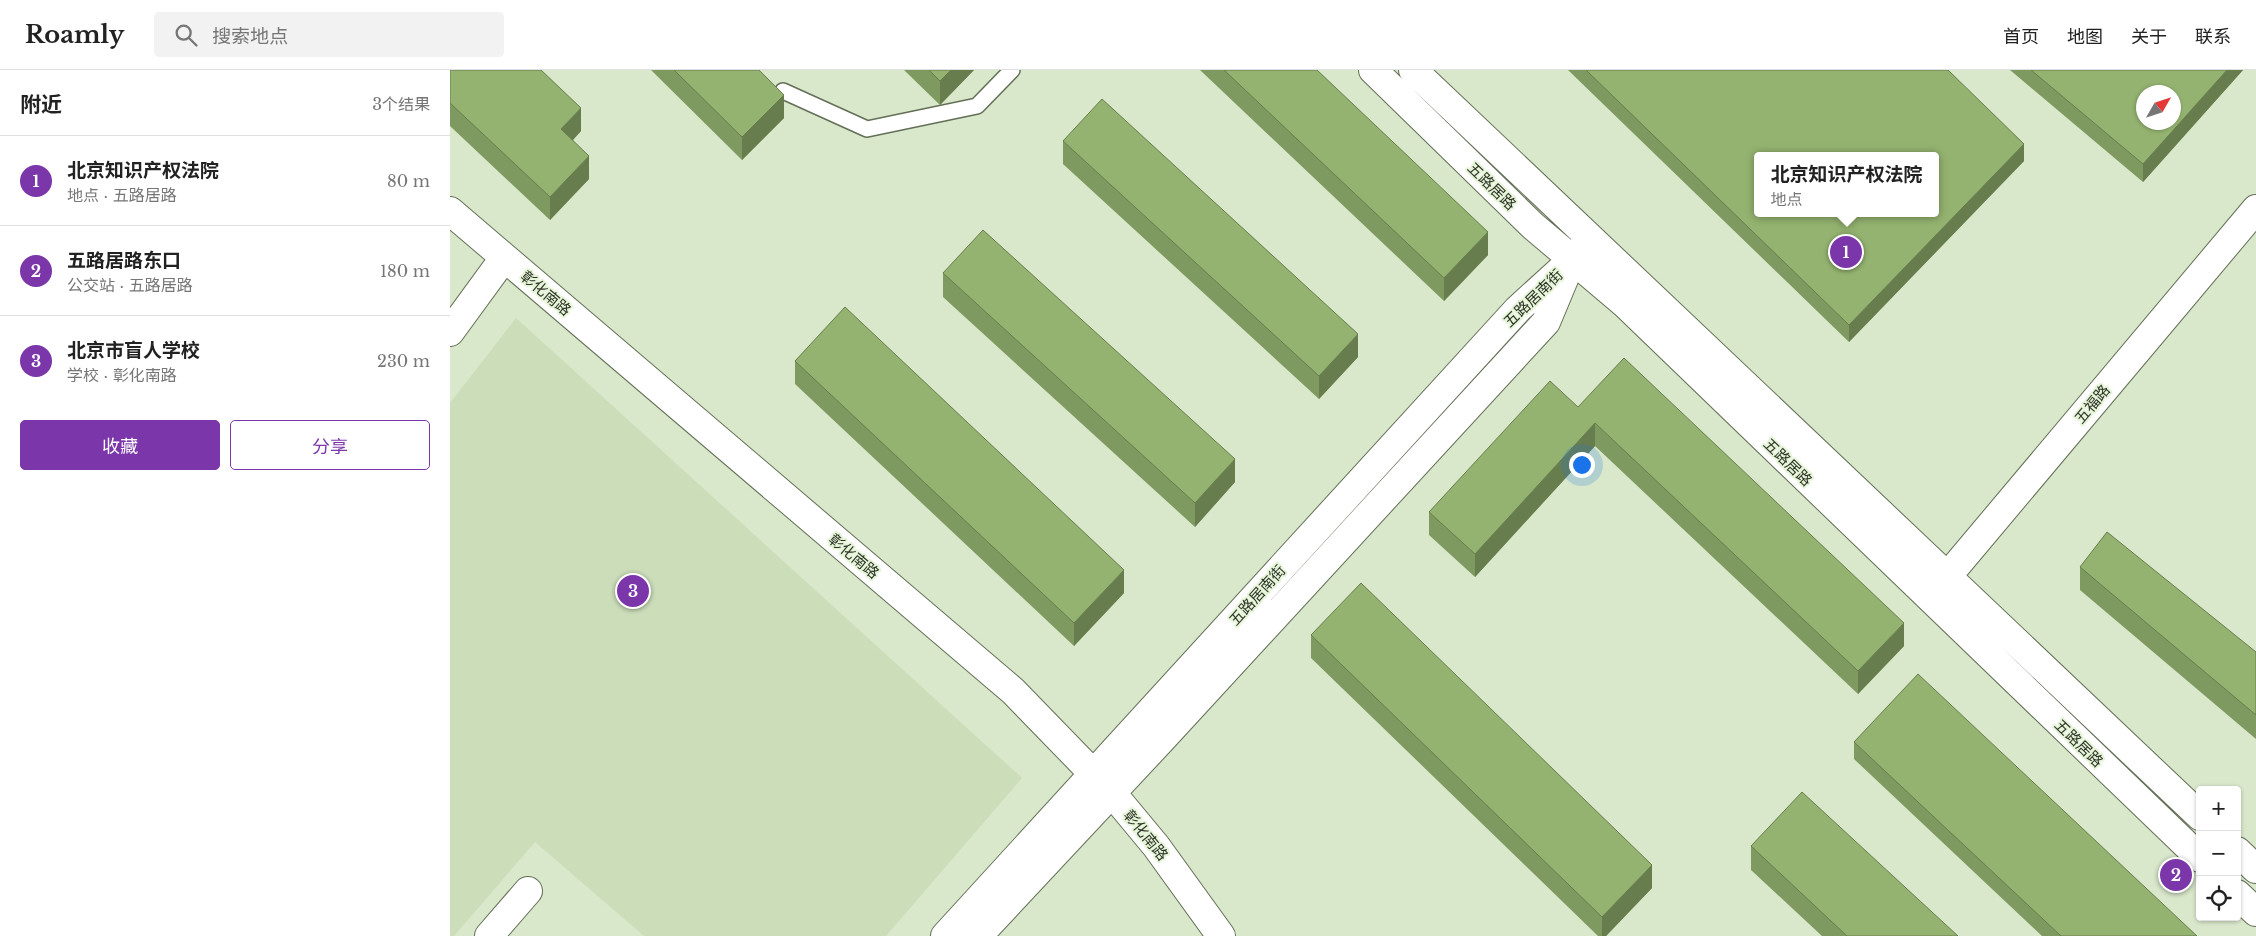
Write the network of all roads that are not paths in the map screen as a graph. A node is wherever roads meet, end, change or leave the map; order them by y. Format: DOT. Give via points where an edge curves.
graph roads {
  1 [pos="1012,70"];
  2 [pos="1373,70"];
  3 [pos="1413,70"];
  4 [pos="782,91"];
  5 [pos="2256,209"];
  6 [pos="450,211"];
  7 [pos="1590,238"];
  8 [pos="504,258"];
  9 [pos="1572,260"];
  10 [pos="450,332"];
  11 [pos="1947,578"];
  12 [pos="1929,599"];
  13 [pos="1112,793"];
  14 [pos="2196,812"];
  15 [pos="2196,854"];
  16 [pos="2241,855"];
  17 [pos="2256,869"];
  18 [pos="528,891"];
  19 [pos="2241,898"];
  20 [pos="2256,912"];
  21 [pos="489,936"];
  22 [pos="944,936"];
  23 [pos="978,936"];
  24 [pos="1221,936"];
  1 -- 4 [label="lane" via="977,106 866,129"];
  2 -- 9 [label="street, 五路居路"];
  3 -- 7 [label="street, 五路居路"];
  5 -- 11 [label="street, 五福路"];
  6 -- 13 [label="street, 彰化南路" via="1013,692"];
  7 -- 9 [label="street"];
  7 -- 11 [label="street, 五路居路"];
  8 -- 10 [label="street"];
  9 -- 12 [label="street, 五路居路" via="1624,303"];
  9 -- 13 [label="street, 五路居南街" via="1546,322"];
  9 -- 22 [label="street, 五路居南街" via="1518,308"];
  11 -- 12 [label="street, 五福路"];
  11 -- 14 [label="street, 五路居路"];
  12 -- 15 [label="street, 五路居路"];
  13 -- 23 [label="street, 五路居南街"];
  13 -- 24 [label="street, 彰化南路" via="1156,846"];
  16 -- 17 [label="street"];
  18 -- 21 [label="street"];
  19 -- 20 [label="street"];
}
